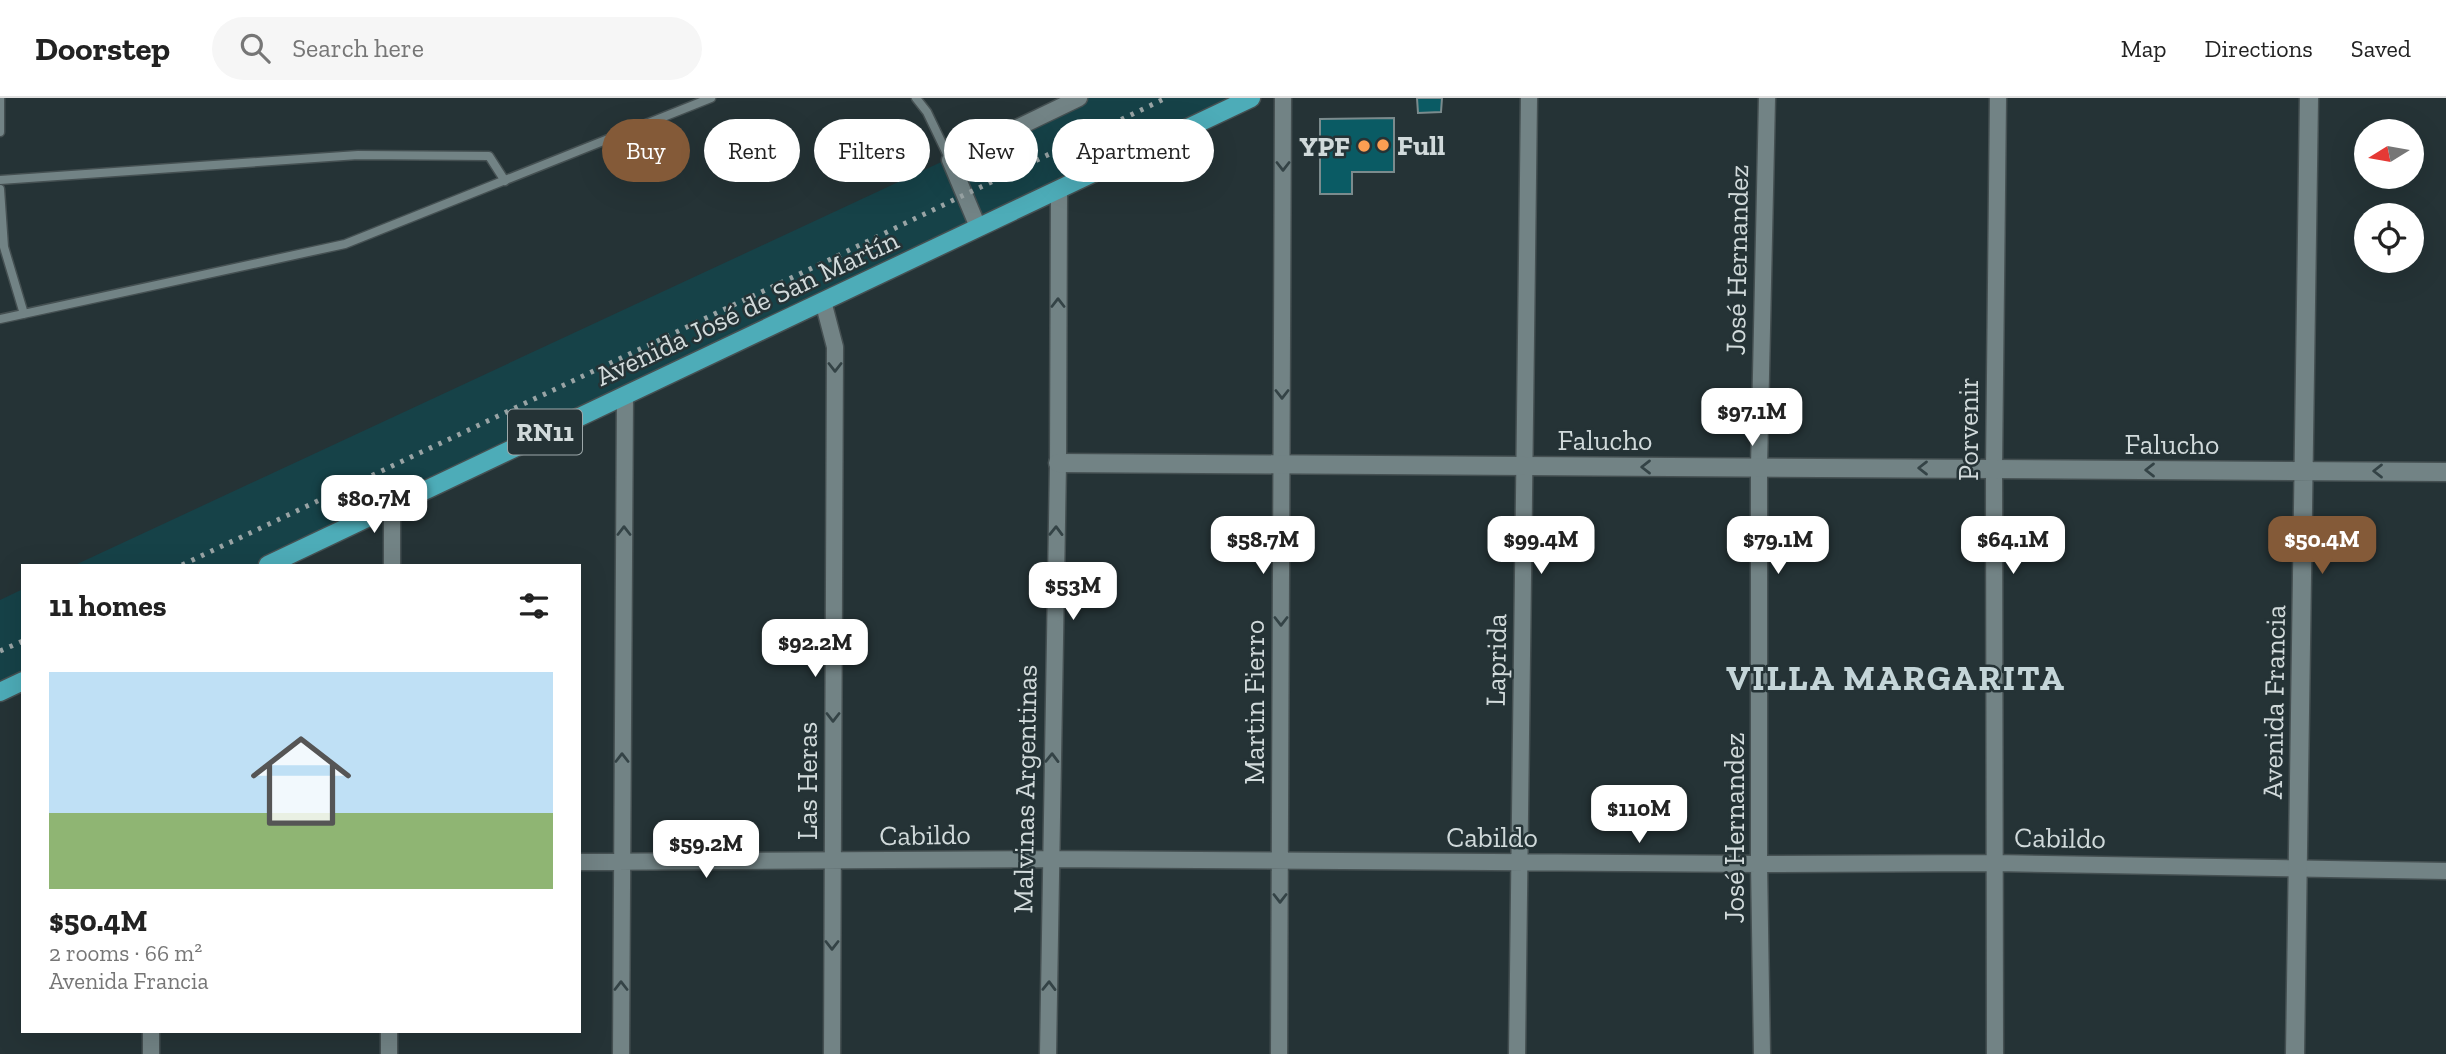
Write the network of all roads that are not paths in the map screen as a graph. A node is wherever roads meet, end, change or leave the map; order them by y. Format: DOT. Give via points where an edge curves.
graph roads {
  1 [pos="1,98"];
  2 [pos="711,98"];
  3 [pos="916,98"];
  4 [pos="1079,98"];
  5 [pos="1251,98"];
  6 [pos="1283,98"];
  7 [pos="1529,98"];
  8 [pos="1767,98"];
  9 [pos="1998,98"];
  10 [pos="2309,98"];
  11 [pos="1035,119"];
  12 [pos="0,132"];
  13 [pos="944,147"];
  14 [pos="0,180"];
  15 [pos="505,181"];
  16 [pos="959,182"];
  17 [pos="0,189"];
  18 [pos="1059,189"];
  19 [pos="978,227"];
  20 [pos="823,301"];
  21 [pos="23,314"];
  22 [pos="0,319"];
  23 [pos="625,395"];
  24 [pos="1058,463"];
  25 [pos="1282,464"];
  26 [pos="1524,466"];
  27 [pos="1759,467"];
  28 [pos="1994,469"];
  29 [pos="2304,471"];
  30 [pos="2446,472"];
  31 [pos="393,505"];
  32 [pos="270,564"];
  33 [pos="392,564"];
  34 [pos="21,682"];
  35 [pos="0,692"];
  36 [pos="1050,859"];
  37 [pos="581,862"];
  38 [pos="622,862"];
  39 [pos="832,862"];
  40 [pos="1280,862"];
  41 [pos="1519,863"];
  42 [pos="1996,863"];
  43 [pos="1759,864"];
  44 [pos="2298,869"];
  45 [pos="2446,872"];
  46 [pos="151,1033"];
  47 [pos="389,1033"];
  48 [pos="151,1054"];
  49 [pos="389,1054"];
  50 [pos="621,1054"];
  51 [pos="832,1054"];
  52 [pos="1048,1054"];
  53 [pos="1279,1054"];
  54 [pos="1517,1054"];
  55 [pos="1762,1054"];
  56 [pos="1995,1054"];
  57 [pos="2295,1054"];
  1 -- 12 [label="lane"];
  2 -- 15 [label="lane"];
  3 -- 13 [label="lane"];
  4 -- 11 [label="street"];
  5 -- 18 [label="main road, RN11"];
  6 -- 25 [label="street, Martin Fierro, one-way"];
  7 -- 26 [label="street, Laprida"];
  8 -- 27 [label="street, José Hernandez"];
  9 -- 28 [label="street, Porvenir"];
  10 -- 29 [label="street, Avenida Francia"];
  14 -- 15 [label="lane" via="384,155 489,156"];
  15 -- 21 [label="lane" via="345,244"];
  16 -- 19 [label="street"];
  17 -- 21 [label="lane" via="4,247"];
  18 -- 19 [label="main road, Avenida José de San Martín / RN11"];
  24 -- 18 [label="street, Malvinas Argentinas, one-way"];
  19 -- 20 [label="main road, Avenida José de San Martín / RN11"];
  20 -- 23 [label="main road, Avenida José de San Martín / RN11"];
  20 -- 39 [label="street, Las Heras, one-way" via="835,347"];
  21 -- 22 [label="lane"];
  23 -- 31 [label="main road, Avenida José de San Martín / RN11"];
  38 -- 23 [label="street, one-way"];
  24 -- 25 [label="street, Falucho"];
  36 -- 24 [label="street, Malvinas Argentinas, one-way"];
  25 -- 26 [label="street, Falucho"];
  25 -- 40 [label="street, Martin Fierro, one-way"];
  27 -- 26 [label="street, Falucho, one-way"];
  26 -- 41 [label="street, Laprida"];
  28 -- 27 [label="street, Falucho, one-way"];
  27 -- 43 [label="street, José Hernandez"];
  29 -- 28 [label="street, Falucho, one-way"];
  28 -- 42 [label="street, Porvenir"];
  30 -- 29 [label="street, Falucho, one-way"];
  29 -- 44 [label="street, Avenida Francia"];
  31 -- 32 [label="main road, Avenida José de San Martín / RN11"];
  31 -- 33 [label="street"];
  34 -- 35 [label="main road"];
  36 -- 39 [label="street, Cabildo"];
  36 -- 40 [label="street, Cabildo"];
  52 -- 36 [label="street, Malvinas Argentinas, one-way"];
  37 -- 38 [label="street, Cabildo"];
  38 -- 39 [label="street, Cabildo"];
  50 -- 38 [label="street, one-way"];
  39 -- 51 [label="street, Las Heras, one-way"];
  40 -- 41 [label="street, Cabildo"];
  40 -- 53 [label="street, Martin Fierro, one-way"];
  41 -- 43 [label="street, Cabildo"];
  41 -- 54 [label="street, Laprida"];
  42 -- 43 [label="street, Cabildo"];
  42 -- 44 [label="street, Cabildo"];
  42 -- 56 [label="street, Porvenir"];
  43 -- 55 [label="street, José Hernandez"];
  44 -- 45 [label="street, Cabildo"];
  44 -- 57 [label="street, Avenida Francia"];
  46 -- 48 [label="street"];
  47 -- 49 [label="street"];
}
